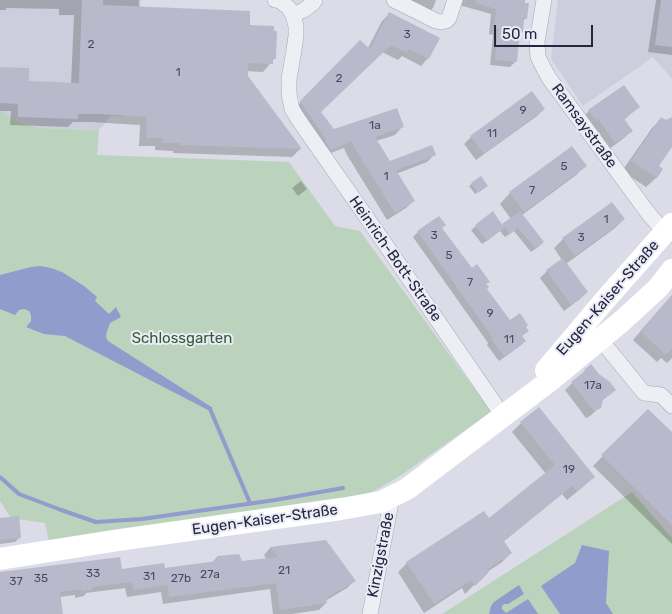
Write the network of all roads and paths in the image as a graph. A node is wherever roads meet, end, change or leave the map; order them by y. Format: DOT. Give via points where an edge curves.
graph roads {
  1 [pos="274,0"];
  2 [pos="314,0"];
  3 [pos="394,0"];
  4 [pos="455,0"];
  5 [pos="544,0"];
  6 [pos="293,15"];
  7 [pos="670,230"];
  8 [pos="672,270"];
  9 [pos="600,339"];
  10 [pos="672,406"];
  11 [pos="503,416"];
  12 [pos="392,497"];
  13 [pos="0,559"];
  14 [pos="370,614"];
  1 -- 6 [label="street" via="285,3"];
  2 -- 6 [label="street"];
  3 -- 4 [label="street" via="440,22 449,18"];
  5 -- 7 [label="street, Ramsaystraße" via="537,42 538,57 549,78 648,213 660,227"];
  6 -- 11 [label="street, Heinrich-Bott-Straße" via="296,36 289,79 292,109"];
  7 -- 11 [label="main road, Eugen-Kaiser-Straße"];
  8 -- 9 [label="main road, Eugen-Kaiser-Straße" via="658,288"];
  9 -- 10 [label="street" via="644,393 661,395"];
  9 -- 11 [label="main road, Eugen-Kaiser-Straße"];
  11 -- 12 [label="main road, Eugen-Kaiser-Straße"];
  12 -- 13 [label="main road, Eugen-Kaiser-Straße" via="341,510"];
  12 -- 14 [label="street, Kinzigstraße"];
}
